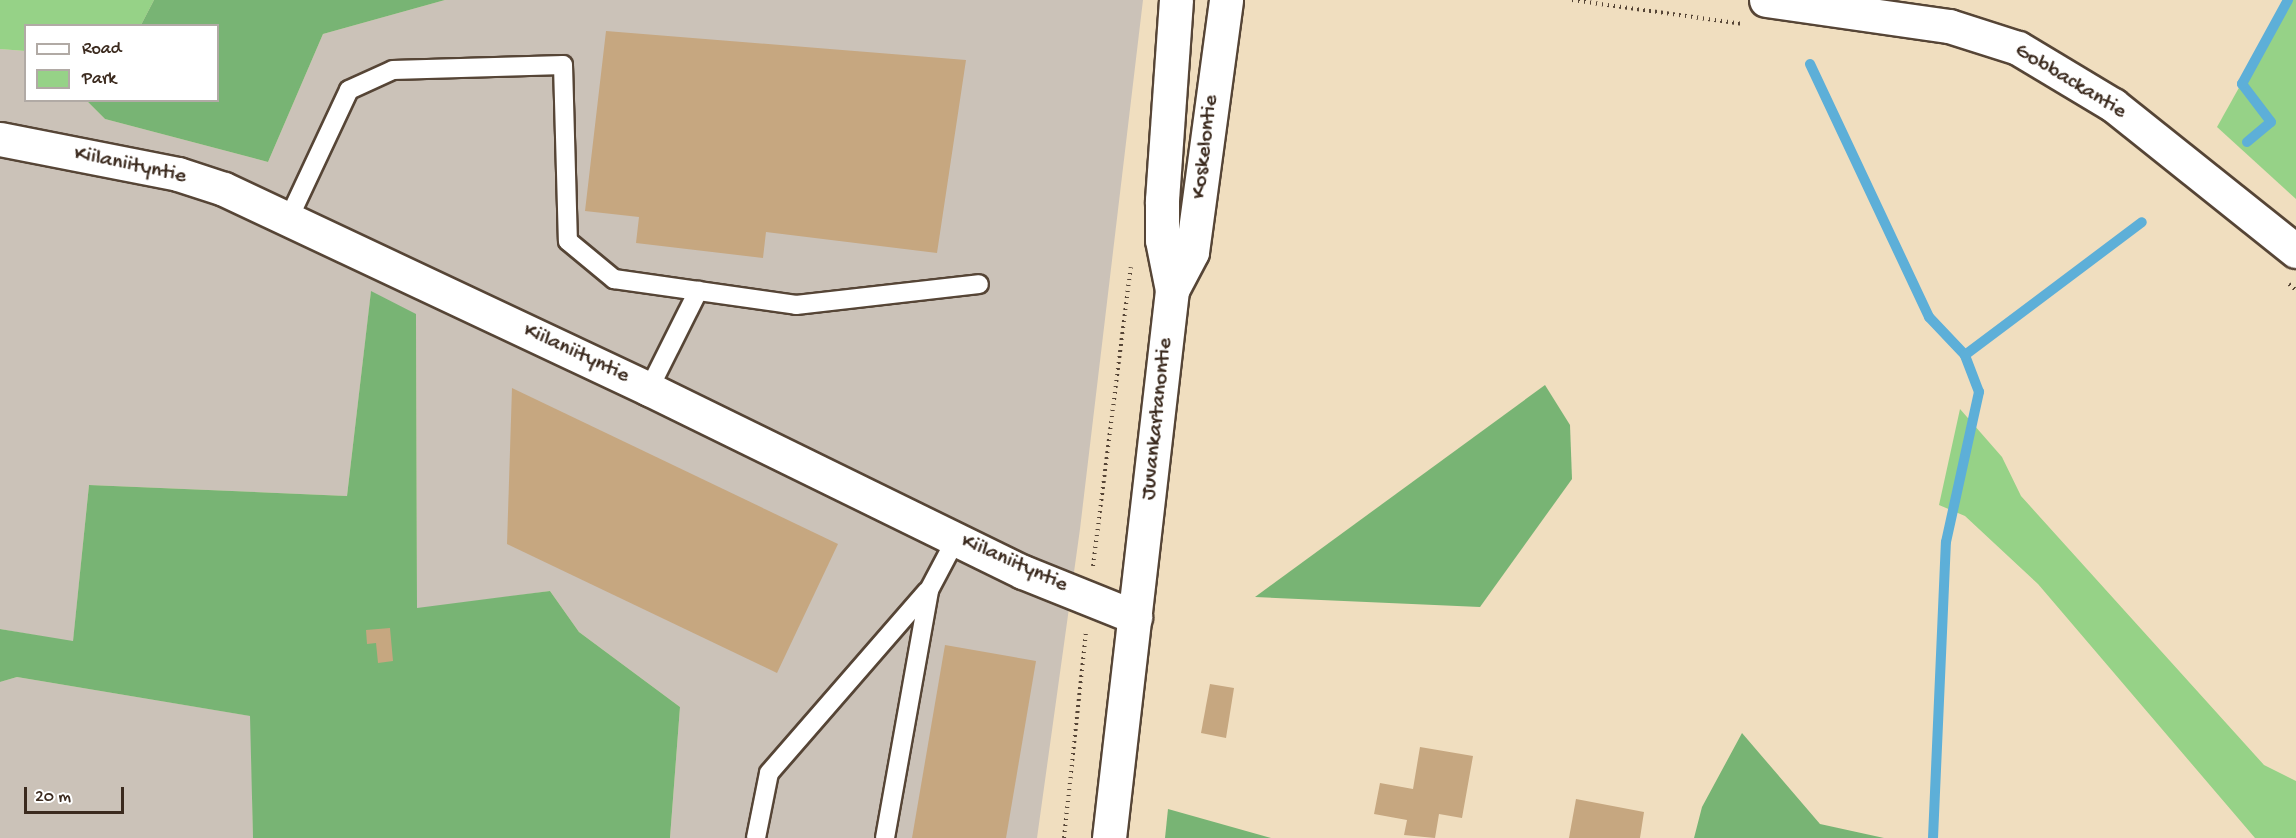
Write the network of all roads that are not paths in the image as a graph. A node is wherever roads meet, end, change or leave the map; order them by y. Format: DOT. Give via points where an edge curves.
graph roads {
  1 [pos="1176,0"];
  2 [pos="1226,0"];
  3 [pos="1756,12"];
  4 [pos="0,139"];
  5 [pos="289,218"];
  6 [pos="2288,263"];
  7 [pos="980,284"];
  8 [pos="1172,290"];
  9 [pos="698,291"];
  10 [pos="649,389"];
  11 [pos="956,539"];
  12 [pos="928,590"];
  13 [pos="1135,617"];
  14 [pos="756,838"];
  15 [pos="885,838"];
  16 [pos="1109,838"];
  1 -- 8 [label="street, Juvankartanontie" via="1162,200 1162,240"];
  2 -- 8 [label="street, Koskelontie" via="1192,252"];
  3 -- 6 [label="street, Gobbackantie" via="1949,26 2018,48 2114,105"];
  4 -- 5 [label="street, Kiilaniityntie" via="178,174"];
  5 -- 9 [label="lane" via="349,90 393,69 563,65 568,241 614,279"];
  5 -- 10 [label="street, Kiilaniityntie"];
  7 -- 9 [label="lane" via="796,305"];
  8 -- 13 [label="street, Juvankartanontie"];
  9 -- 10 [label="lane"];
  10 -- 11 [label="street, Kiilaniityntie"];
  11 -- 12 [label="lane"];
  11 -- 13 [label="street, Kiilaniityntie" via="1023,572"];
  12 -- 14 [label="lane" via="769,773"];
  12 -- 15 [label="lane"];
  13 -- 16 [label="street, Juvankartanontie"];
}
